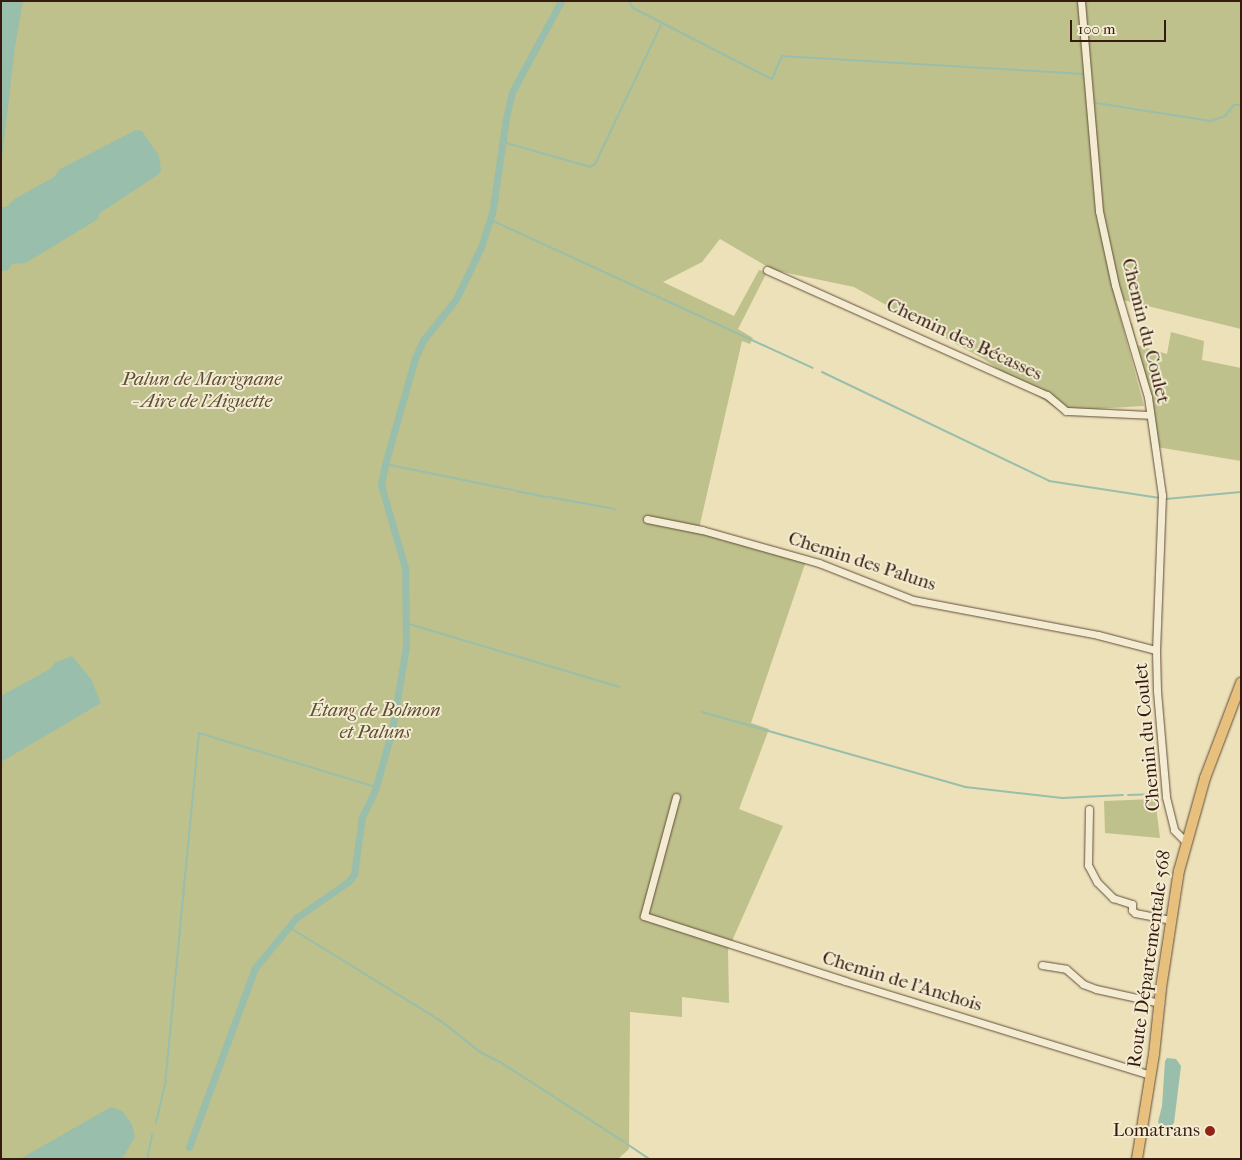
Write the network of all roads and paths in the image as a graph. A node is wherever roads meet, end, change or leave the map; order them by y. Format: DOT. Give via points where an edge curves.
graph roads {
  1 [pos="1082,2"];
  2 [pos="767,270"];
  3 [pos="1150,415"];
  4 [pos="647,519"];
  5 [pos="1156,650"];
  6 [pos="1241,683"];
  7 [pos="676,797"];
  8 [pos="1089,809"];
  9 [pos="1186,842"];
  10 [pos="1170,920"];
  11 [pos="1042,965"];
  12 [pos="1160,1002"];
  13 [pos="1151,1075"];
  14 [pos="1137,1159"];
  1 -- 3 [label="street, Chemin du Coulet" via="1098,211 1115,285 1148,397"];
  2 -- 3 [label="street, Chemin des Bécasses" via="1046,395 1066,412"];
  3 -- 5 [label="street, Chemin du Coulet" via="1163,503"];
  4 -- 5 [label="street, Chemin des Paluns" via="702,530 819,563 913,600 1098,635"];
  5 -- 9 [label="street, Chemin du Coulet" via="1166,797 1174,830"];
  6 -- 9 [label="main road, Route Départementale 568" via="1217,742"];
  7 -- 13 [label="street, Chemin de l'Anchois" via="644,916"];
  8 -- 10 [label="street" via="1088,860 1097,882 1113,898 1132,904 1135,913"];
  9 -- 10 [label="main road, Route Départementale 568"];
  10 -- 12 [label="main road, Route Départementale 568"];
  11 -- 12 [label="street" via="1066,969 1083,984 1096,989"];
  12 -- 13 [label="main road, Route Départementale 568"];
  13 -- 14 [label="main road, Route Départementale 568"];
}
